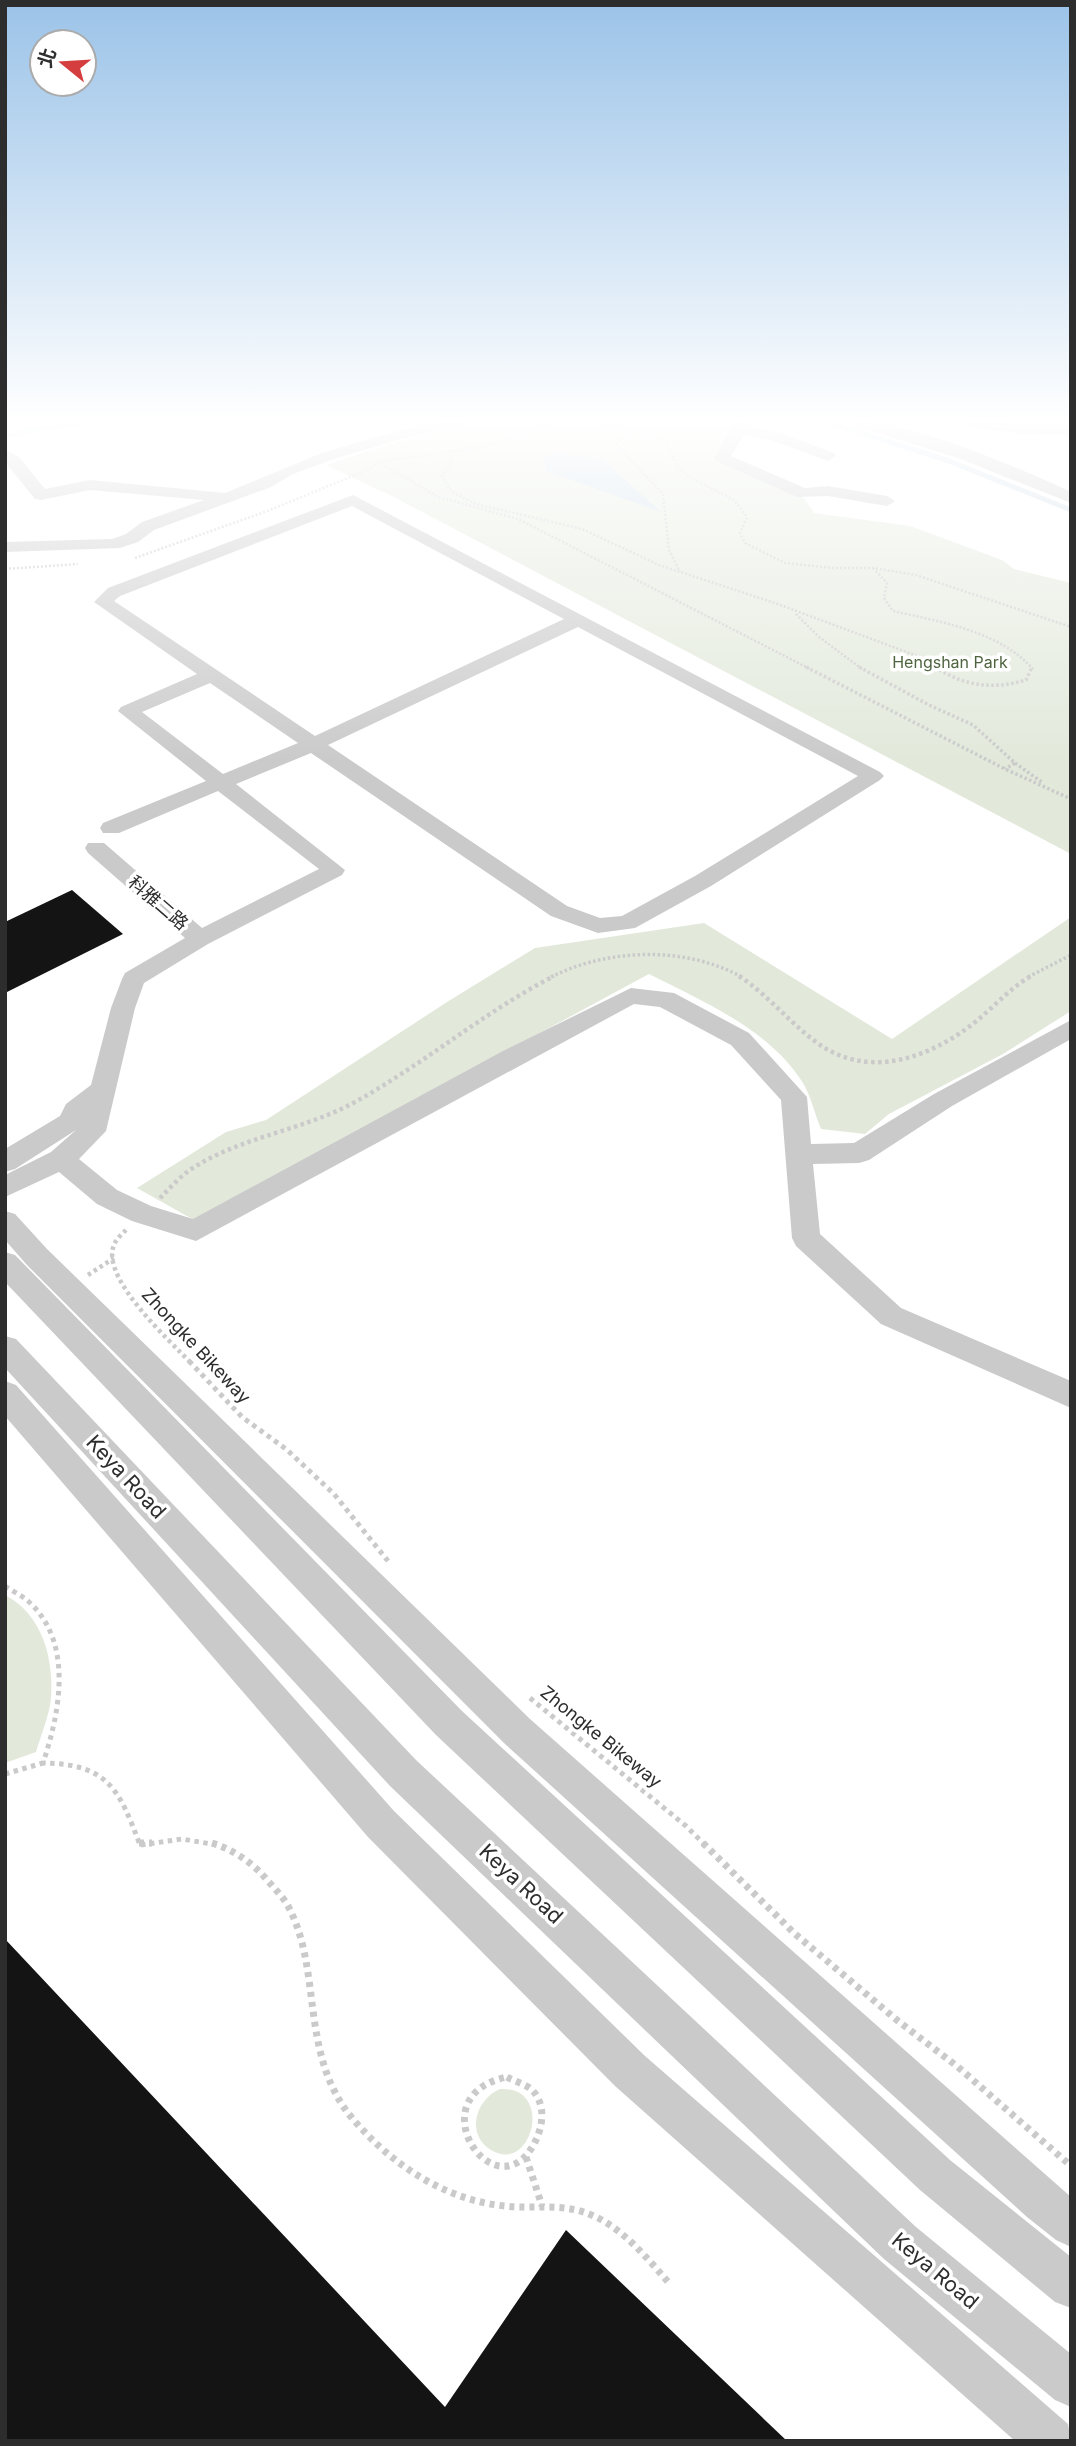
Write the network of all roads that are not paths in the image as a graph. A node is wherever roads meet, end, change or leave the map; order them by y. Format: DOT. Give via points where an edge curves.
graph roads {
  1 [pos="136,535"];
  2 [pos="262,535"];
  3 [pos="419,535"];
  4 [pos="5,547"];
  5 [pos="578,620"];
  6 [pos="212,675"];
  7 [pos="314,744"];
  8 [pos="221,783"];
  9 [pos="111,828"];
  10 [pos="96,848"];
  11 [pos="201,939"];
  12 [pos="1071,1028"];
  13 [pos="100,1092"];
  14 [pos="798,1154"];
  15 [pos="61,1159"];
  16 [pos="5,1162"];
  17 [pos="5,1187"];
  18 [pos="5,1221"];
  19 [pos="5,1264"];
  20 [pos="5,1348"];
  21 [pos="5,1394"];
  22 [pos="1071,1395"];
  23 [pos="1071,2225"];
  24 [pos="1071,2286"];
  25 [pos="1071,2384"];
  26 [pos="1051,2441"];
  1 -- 4 [label="street" via="114,544"];
  2 -- 6 [label="street" via="114,592 103,602"];
  3 -- 5 [label="street"];
  5 -- 7 [label="street"];
  5 -- 7 [label="street" via="873,776 627,923 598,926 559,911"];
  6 -- 7 [label="street"];
  6 -- 8 [label="street" via="128,710"];
  7 -- 8 [label="street"];
  8 -- 9 [label="street"];
  8 -- 11 [label="street" via="334,870"];
  10 -- 11 [label="street, 科雅二路"];
  11 -- 13 [label="street, 科雅二路" via="134,979"];
  12 -- 14 [label="street" via="859,1153"];
  13 -- 15 [label="street, 科雅二路" via="93,1131"];
  13 -- 16 [label="street" via="75,1111 70,1122"];
  14 -- 15 [label="street" via="794,1097 740,1039 665,999 631,996 512,1056 196,1230 142,1214 107,1197"];
  14 -- 22 [label="street" via="806,1238 891,1316"];
  15 -- 17 [label="street, 科雅二路"];
  18 -- 23 [label="street" via="517,1731"];
  19 -- 24 [label="street" via="449,1723 935,2175"];
  20 -- 25 [label="street, Keya Road" via="403,1773 900,2242"];
  21 -- 26 [label="street, Keya Road" via="381,1824 630,2070"];
}
